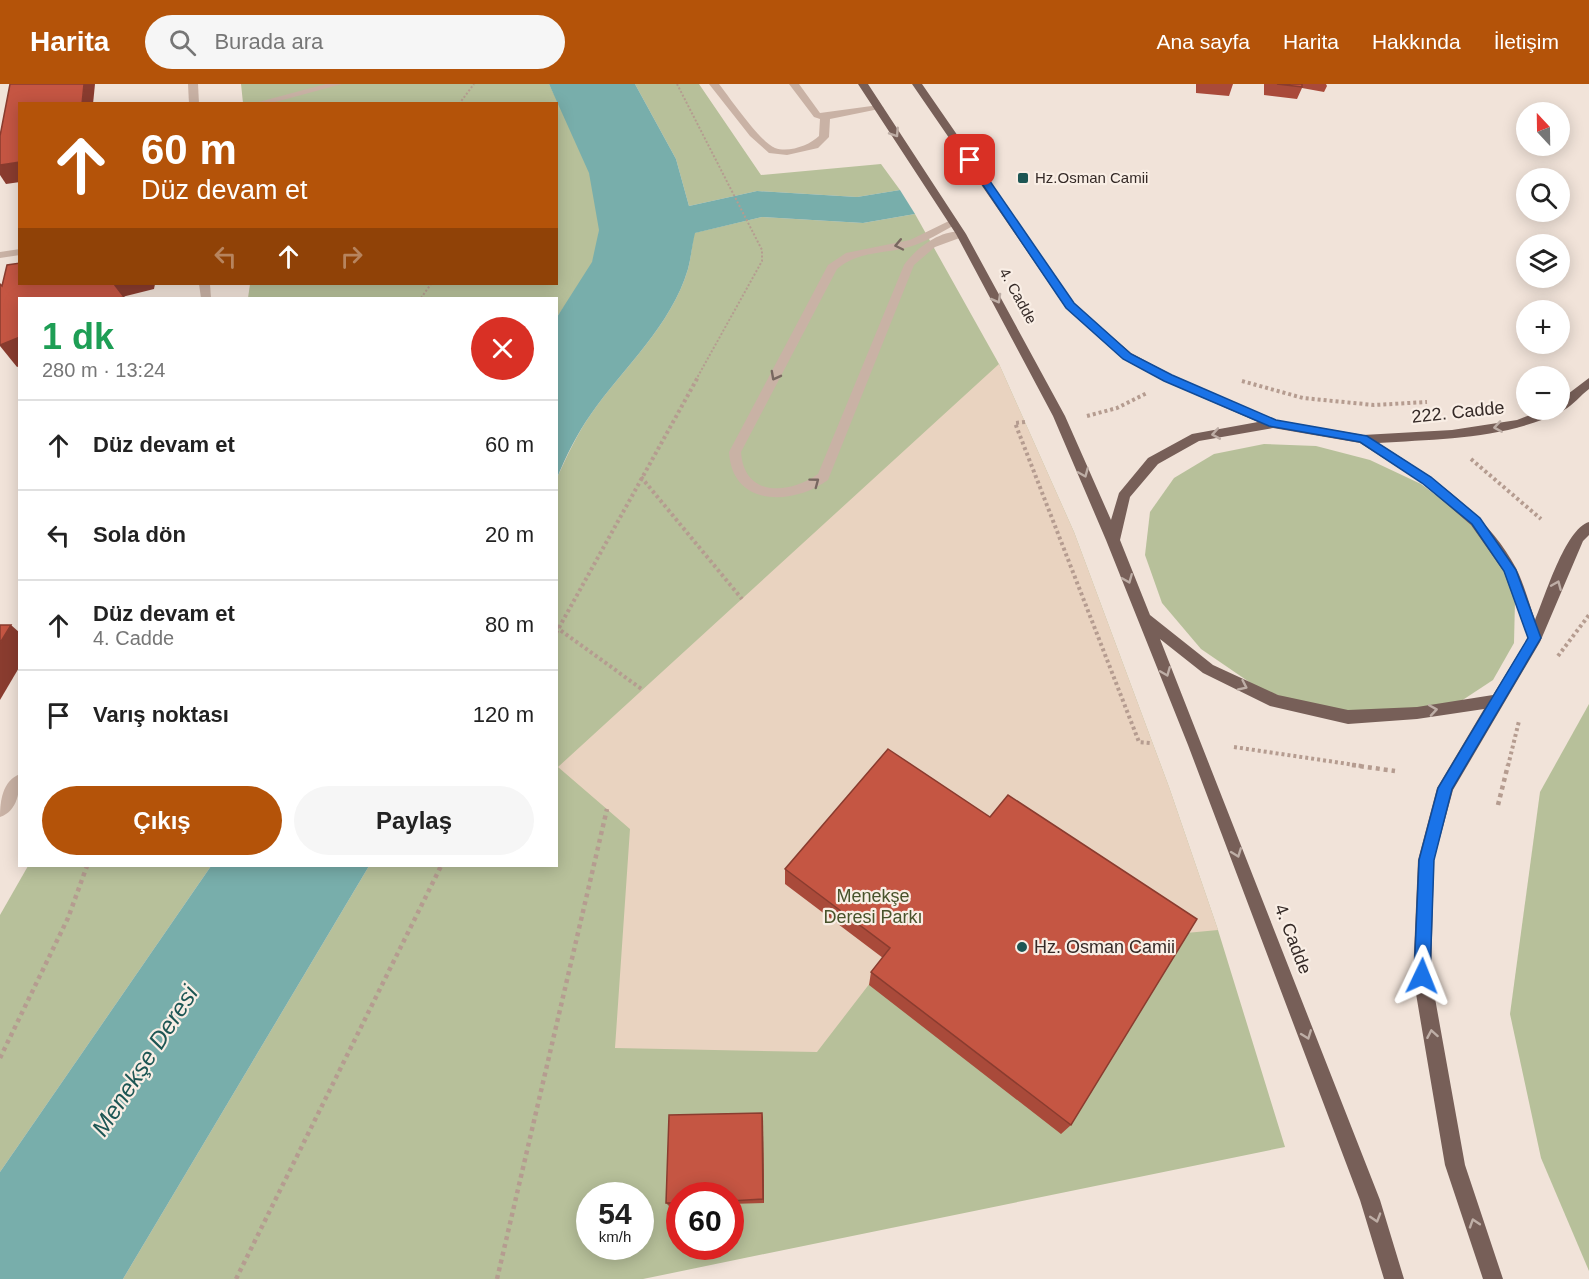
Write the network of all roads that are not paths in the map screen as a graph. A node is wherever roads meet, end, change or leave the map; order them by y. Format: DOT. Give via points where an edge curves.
graph roads {
  1 [pos="193,84"];
  2 [pos="337,84"];
  3 [pos="714,84"];
  4 [pos="794,84"];
  5 [pos="863,84"];
  6 [pos="917,84"];
  7 [pos="194,102"];
  8 [pos="263,102"];
  9 [pos="879,108"];
  10 [pos="825,117"];
  11 [pos="953,222"];
  12 [pos="961,234"];
  13 [pos="18,252"];
  14 [pos="0,255"];
  15 [pos="1589,382"];
  16 [pos="1570,398"];
  17 [pos="1529,420"];
  18 [pos="1273,424"];
  19 [pos="1363,439"];
  20 [pos="1589,527"];
  21 [pos="1113,540"];
  22 [pos="1144,617"];
  23 [pos="1535,638"];
  24 [pos="1498,700"];
  25 [pos="18,784"];
  26 [pos="0,810"];
  27 [pos="1394,1279"];
  28 [pos="1492,1279"];
  1 -- 7 [label="street"];
  2 -- 8 [label="street"];
  3 -- 10 [label="street" via="753,134 772,151 815,146 824,136"];
  4 -- 10 [label="street" via="817,115"];
  5 -- 9 [label="main road, 4. Cadde"];
  6 -- 18 [label="main road, 4. Cadde" via="1070,306 1127,356"];
  9 -- 10 [label="street"];
  9 -- 11 [label="main road, 4. Cadde, one-way"];
  11 -- 12 [label="main road, 4. Cadde"];
  11 -- 12 [label="street, one-way" via="913,242 838,260 832,267 735,452 735,468 742,479 759,490 779,494 807,488 823,477 909,265 916,253"];
  12 -- 21 [label="main road, 4. Cadde, one-way" via="1044,383"];
  13 -- 14 [label="street"];
  15 -- 16 [label="main road"];
  17 -- 19 [label="main road, 222. Cadde, one-way" via="1452,434"];
  18 -- 19 [label="main road"];
  18 -- 21 [label="main road, one-way" via="1196,437 1153,461 1125,496"];
  19 -- 23 [label="main road" via="1427,480 1476,521 1510,570"];
  23 -- 20 [label="main road, one-way" via="1577,538"];
  21 -- 22 [label="main road, 4. Cadde, one-way"];
  22 -- 24 [label="main road, one-way" via="1208,669 1275,701 1348,717 1417,713"];
  22 -- 27 [label="main road, 4. Cadde, one-way" via="1370,1200"];
  23 -- 24 [label="main road"];
  28 -- 24 [label="main road, one-way" via="1455,1165 1422,976 1426,860 1445,788"];
  25 -- 26 [label="street"];
}
